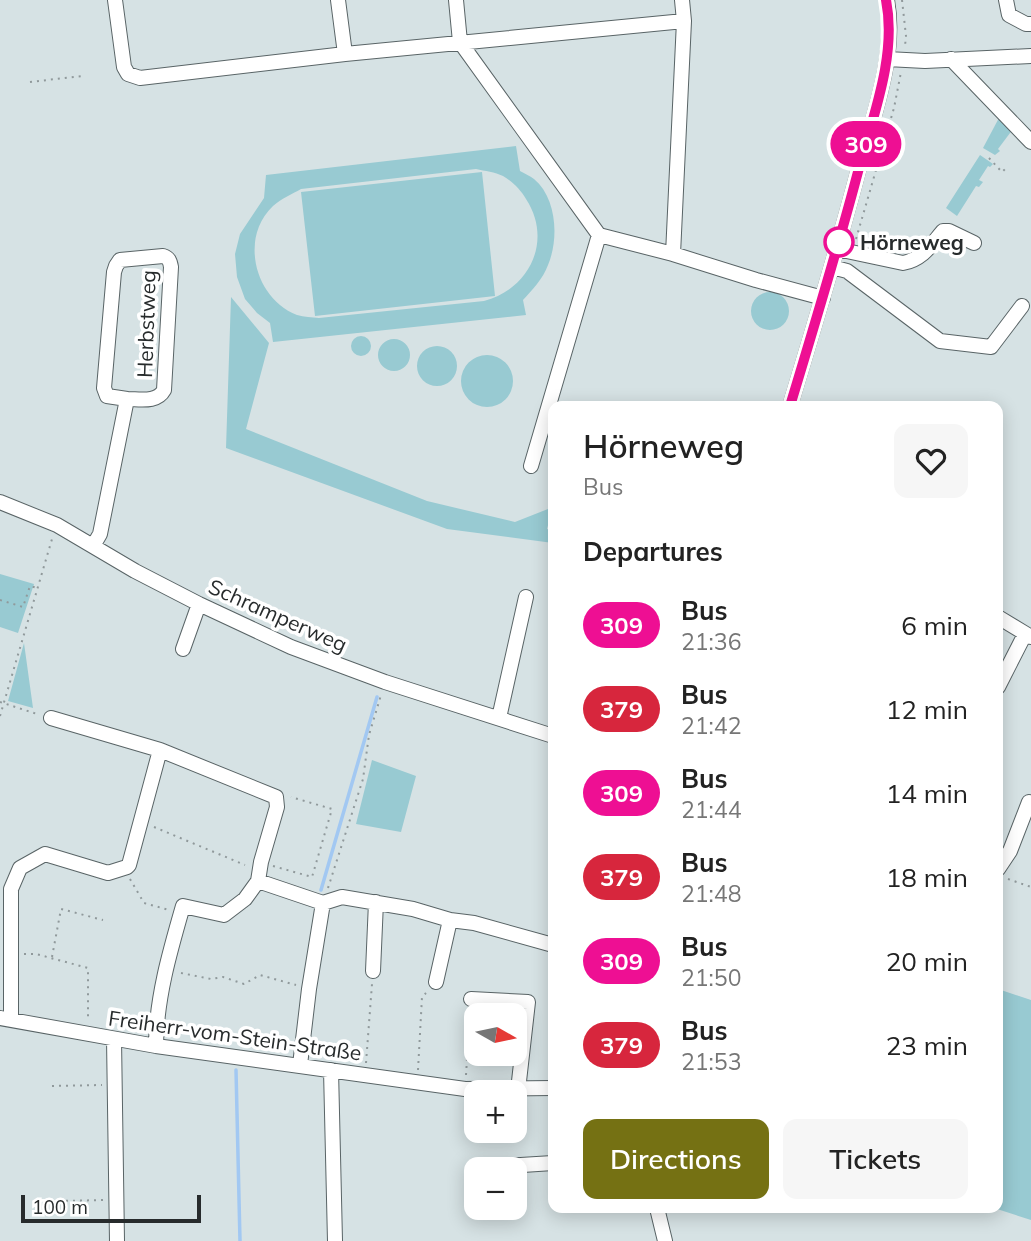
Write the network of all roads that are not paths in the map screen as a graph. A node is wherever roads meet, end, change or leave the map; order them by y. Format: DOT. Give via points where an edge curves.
graph roads {
  1 [pos="116,0"];
  2 [pos="338,0"];
  3 [pos="456,0"];
  4 [pos="682,0"];
  5 [pos="887,0"];
  6 [pos="1006,0"];
  7 [pos="684,21"];
  8 [pos="1031,24"];
  9 [pos="460,43"];
  10 [pos="345,54"];
  11 [pos="1031,56"];
  12 [pos="887,59"];
  13 [pos="951,59"];
  14 [pos="1031,142"];
  15 [pos="599,235"];
  16 [pos="974,243"];
  17 [pos="837,249"];
  18 [pos="673,254"];
  19 [pos="832,267"];
  20 [pos="822,298"];
  21 [pos="1022,306"];
  22 [pos="127,399"];
  23 [pos="550,401"];
  24 [pos="791,401"];
  25 [pos="548,408"];
  26 [pos="531,466"];
  27 [pos="0,502"];
  28 [pos="93,546"];
  29 [pos="526,597"];
  30 [pos="199,604"];
  31 [pos="1003,620"];
  32 [pos="1028,635"];
  33 [pos="183,649"];
  34 [pos="1003,678"];
  35 [pos="51,718"];
  36 [pos="499,718"];
  37 [pos="548,734"];
  38 [pos="160,750"];
  39 [pos="1030,802"];
  40 [pos="1003,867"];
  41 [pos="260,871"];
  42 [pos="323,902"];
  43 [pos="376,902"];
  44 [pos="450,920"];
  45 [pos="548,944"];
  46 [pos="373,971"];
  47 [pos="436,982"];
  48 [pos="471,999"];
  49 [pos="6,1019"];
  50 [pos="114,1039"];
  51 [pos="156,1046"];
  52 [pos="300,1066"];
  53 [pos="331,1070"];
  54 [pos="519,1080"];
  55 [pos="548,1088"];
  56 [pos="464,1089"];
  57 [pos="527,1089"];
  58 [pos="548,1163"];
  59 [pos="527,1165"];
  60 [pos="658,1213"];
  61 [pos="117,1241"];
  62 [pos="335,1241"];
  63 [pos="664,1241"];
  1 -- 10 [label="street" via="124,67 128,75 140,78"];
  2 -- 10 [label="street"];
  3 -- 9 [label="street"];
  4 -- 7 [label="street"];
  5 -- 12 [label="street"];
  6 -- 8 [label="street" via="1009,15"];
  7 -- 9 [label="street"];
  7 -- 18 [label="street"];
  9 -- 10 [label="street"];
  9 -- 15 [label="street"];
  11 -- 13 [label="street"];
  12 -- 13 [label="street"];
  12 -- 17 [label="street"];
  13 -- 14 [label="street"];
  15 -- 18 [label="street"];
  15 -- 23 [label="street"];
  16 -- 17 [label="street" via="943,231 920,257 903,263"];
  17 -- 19 [label="street"];
  18 -- 20 [label="street"];
  19 -- 20 [label="street"];
  19 -- 21 [label="street" via="847,271 940,341 991,347"];
  20 -- 24 [label="street"];
  22 -- 22 [label="street, Herbstweg" via="154,399 164,390 171,267 163,256 120,260 114,272 104,388 107,396"];
  22 -- 28 [label="street, Herbstweg" via="100,534"];
  25 -- 26 [label="street"];
  27 -- 28 [label="street, Schramperweg" via="57,525"];
  28 -- 30 [label="street, Schramperweg"];
  29 -- 36 [label="street"];
  30 -- 33 [label="street"];
  30 -- 36 [label="street, Schramperweg" via="291,647"];
  31 -- 32 [label="street"];
  32 -- 34 [label="street"];
  35 -- 38 [label="street"];
  36 -- 37 [label="street, Schramperweg"];
  38 -- 41 [label="street" via="276,797"];
  38 -- 49 [label="street" via="129,865 108,873 45,855 20,868 11,889"];
  39 -- 40 [label="street"];
  41 -- 42 [label="street"];
  41 -- 51 [label="street" via="245,899 224,915 183,906 166,970"];
  42 -- 43 [label="street" via="342,897"];
  42 -- 52 [label="street"];
  43 -- 44 [label="street"];
  43 -- 46 [label="street"];
  44 -- 45 [label="street"];
  44 -- 47 [label="street"];
  48 -- 54 [label="street" via="528,1002"];
  49 -- 50 [label="street, Freiherr-vom-Stein-Straße"];
  50 -- 51 [label="street, Freiherr-vom-Stein-Straße"];
  50 -- 61 [label="street"];
  51 -- 52 [label="street, Freiherr-vom-Stein-Straße"];
  52 -- 53 [label="street, Freiherr-vom-Stein-Straße"];
  53 -- 56 [label="street, Freiherr-vom-Stein-Straße"];
  53 -- 62 [label="street"];
  55 -- 57 [label="street, Freiherr-vom-Stein-Straße"];
  58 -- 59 [label="street"];
  60 -- 63 [label="street"];
}
